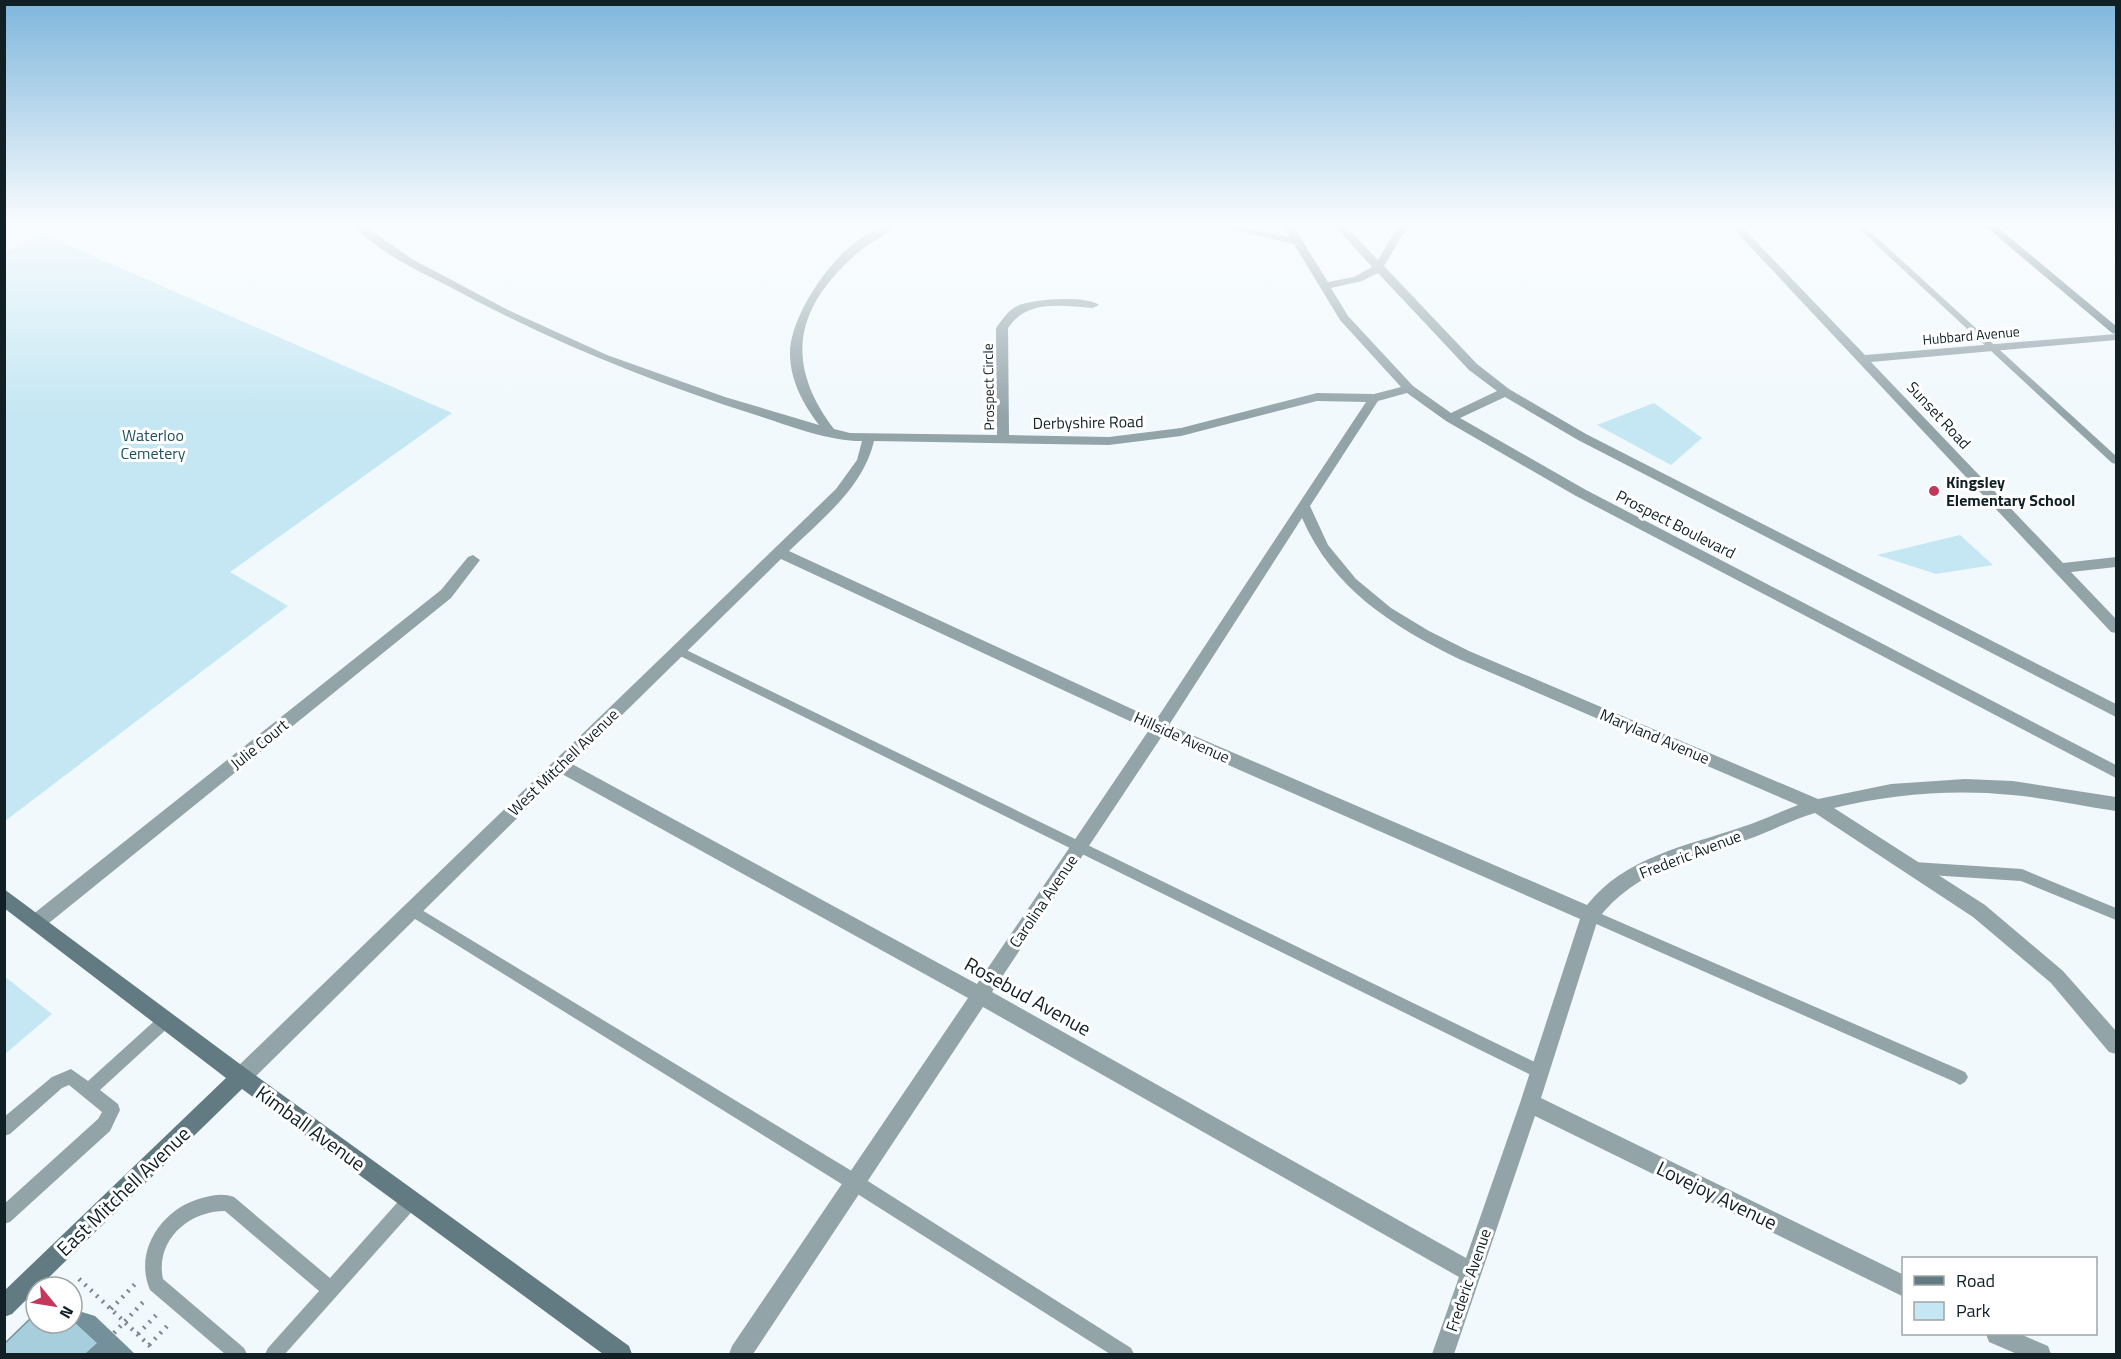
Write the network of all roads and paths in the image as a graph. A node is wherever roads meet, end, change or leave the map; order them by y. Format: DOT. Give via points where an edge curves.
graph roads {
  1 [pos="458,289"];
  2 [pos="819,289"];
  3 [pos="1326,289"];
  4 [pos="1399,289"];
  5 [pos="1798,289"];
  6 [pos="1930,289"];
  7 [pos="2066,289"];
  8 [pos="1093,305"];
  9 [pos="2116,331"];
  10 [pos="2116,337"];
  11 [pos="1995,348"];
  12 [pos="1865,359"];
  13 [pos="1409,389"];
  14 [pos="1505,392"];
  15 [pos="1374,398"];
  16 [pos="1450,418"];
  17 [pos="831,433"];
  18 [pos="869,438"];
  19 [pos="1003,439"];
  20 [pos="2116,461"];
  21 [pos="1303,506"];
  22 [pos="778,552"];
  23 [pos="473,560"];
  24 [pos="2116,562"];
  25 [pos="2059,568"];
  26 [pos="2116,628"];
  27 [pos="678,650"];
  28 [pos="2116,711"];
  29 [pos="1159,728"];
  30 [pos="560,765"];
  31 [pos="2116,772"];
  32 [pos="2116,804"];
  33 [pos="1816,805"];
  34 [pos="1080,845"];
  35 [pos="1914,868"];
  36 [pos="4,897"];
  37 [pos="412,910"];
  38 [pos="2116,914"];
  39 [pos="1590,915"];
  40 [pos="38,921"];
  41 [pos="980,995"];
  42 [pos="166,1020"];
  43 [pos="2116,1045"];
  44 [pos="1540,1072"];
  45 [pos="241,1077"];
  46 [pos="1960,1077"];
  47 [pos="88,1091"];
  48 [pos="1530,1103"];
  49 [pos="4,1128"];
  50 [pos="854,1182"];
  51 [pos="410,1201"];
  52 [pos="4,1216"];
  53 [pos="1470,1272"];
  54 [pos="84,1284"];
  55 [pos="135,1285"];
  56 [pos="1902,1286"];
  57 [pos="331,1290"];
  58 [pos="147,1299"];
  59 [pos="4,1306"];
  60 [pos="111,1309"];
  61 [pos="161,1310"];
  62 [pos="172,1320"];
  63 [pos="124,1322"];
  64 [pos="114,1333"];
  65 [pos="138,1334"];
  66 [pos="1999,1335"];
  67 [pos="238,1354"];
  68 [pos="274,1354"];
  69 [pos="621,1354"];
  70 [pos="740,1354"];
  71 [pos="1125,1354"];
  72 [pos="1443,1354"];
  73 [pos="2040,1354"];
  1 -- 17 [label="street" via="603,357 721,400"];
  2 -- 17 [label="street" via="803,319 796,358 799,377 811,404"];
  3 -- 13 [label="street, Prospect Boulevard" via="1344,318"];
  4 -- 14 [label="street" via="1473,367"];
  5 -- 12 [label="street, Sunset Road"];
  6 -- 11 [label="lane"];
  7 -- 9 [label="main road"];
  8 -- 19 [label="street, Prospect Circle" via="1028,305 1007,318 1002,328"];
  10 -- 11 [label="street, Hubbard Avenue"];
  11 -- 12 [label="street, Hubbard Avenue"];
  11 -- 20 [label="lane"];
  12 -- 25 [label="street, Sunset Road"];
  13 -- 15 [label="street, Derbyshire Road"];
  13 -- 16 [label="street, Prospect Boulevard"];
  14 -- 16 [label="street"];
  14 -- 28 [label="street" via="1582,437"];
  15 -- 19 [label="street, Derbyshire Road" via="1317,397 1150,437 1109,441"];
  15 -- 21 [label="street"];
  16 -- 31 [label="street, Prospect Boulevard" via="1581,493"];
  17 -- 18 [label="street, Derbyshire Road"];
  18 -- 19 [label="street, Derbyshire Road"];
  18 -- 22 [label="street, West Mitchell Avenue" via="854,476"];
  21 -- 29 [label="street, Carolina Avenue"];
  21 -- 33 [label="street, Maryland Avenue" via="1323,548 1341,569 1377,604 1429,638"];
  22 -- 27 [label="street, West Mitchell Avenue"];
  22 -- 29 [label="street, Hillside Avenue"];
  23 -- 40 [label="street, Julie Court" via="446,594"];
  24 -- 25 [label="street"];
  25 -- 26 [label="street, Sunset Road"];
  27 -- 30 [label="street, West Mitchell Avenue"];
  27 -- 34 [label="lane"];
  29 -- 34 [label="street, Carolina Avenue"];
  29 -- 39 [label="street, Hillside Avenue"];
  30 -- 37 [label="street, West Mitchell Avenue"];
  30 -- 41 [label="street, Rosebud Avenue"];
  32 -- 33 [label="street, Frederic Avenue" via="2014,788 1970,786 1891,790"];
  33 -- 35 [label="street, Maryland Avenue"];
  33 -- 39 [label="street, Frederic Avenue" via="1656,864 1611,891"];
  34 -- 41 [label="street, Carolina Avenue"];
  34 -- 44 [label="lane"];
  35 -- 38 [label="lane" via="2022,875"];
  35 -- 43 [label="street, Maryland Avenue" via="2019,943 2056,977"];
  36 -- 40 [label="main road, Kimball Avenue"];
  37 -- 45 [label="street, West Mitchell Avenue"];
  37 -- 50 [label="lane"];
  39 -- 44 [label="street, Frederic Avenue"];
  39 -- 46 [label="lane"];
  40 -- 42 [label="main road, Kimball Avenue"];
  41 -- 50 [label="street, Carolina Avenue"];
  41 -- 53 [label="street, Rosebud Avenue"];
  42 -- 45 [label="main road, Kimball Avenue"];
  42 -- 47 [label="lane"];
  44 -- 48 [label="street, Frederic Avenue"];
  45 -- 51 [label="main road, Kimball Avenue"];
  45 -- 59 [label="main road, East Mitchell Avenue"];
  47 -- 49 [label="lane" via="71,1077 57,1082"];
  47 -- 52 [label="lane" via="112,1110 104,1125"];
  48 -- 53 [label="street, Frederic Avenue"];
  48 -- 56 [label="street, Lovejoy Avenue"];
  50 -- 70 [label="street, Carolina Avenue"];
  50 -- 71 [label="lane"];
  51 -- 57 [label="lane"];
  51 -- 69 [label="main road, Kimball Avenue"];
  53 -- 72 [label="street, Frederic Avenue"];
  54 -- 60 [label="path"];
  55 -- 60 [label="path"];
  57 -- 67 [label="lane" via="228,1203 206,1203 183,1215 155,1249 152,1274 156,1284"];
  57 -- 68 [label="lane"];
  58 -- 63 [label="path"];
  60 -- 63 [label="path"];
  61 -- 65 [label="path"];
  62 -- 65 [label="path" via="151,1347"];
  63 -- 64 [label="path"];
  63 -- 65 [label="path"];
  66 -- 73 [label="street"];
}
